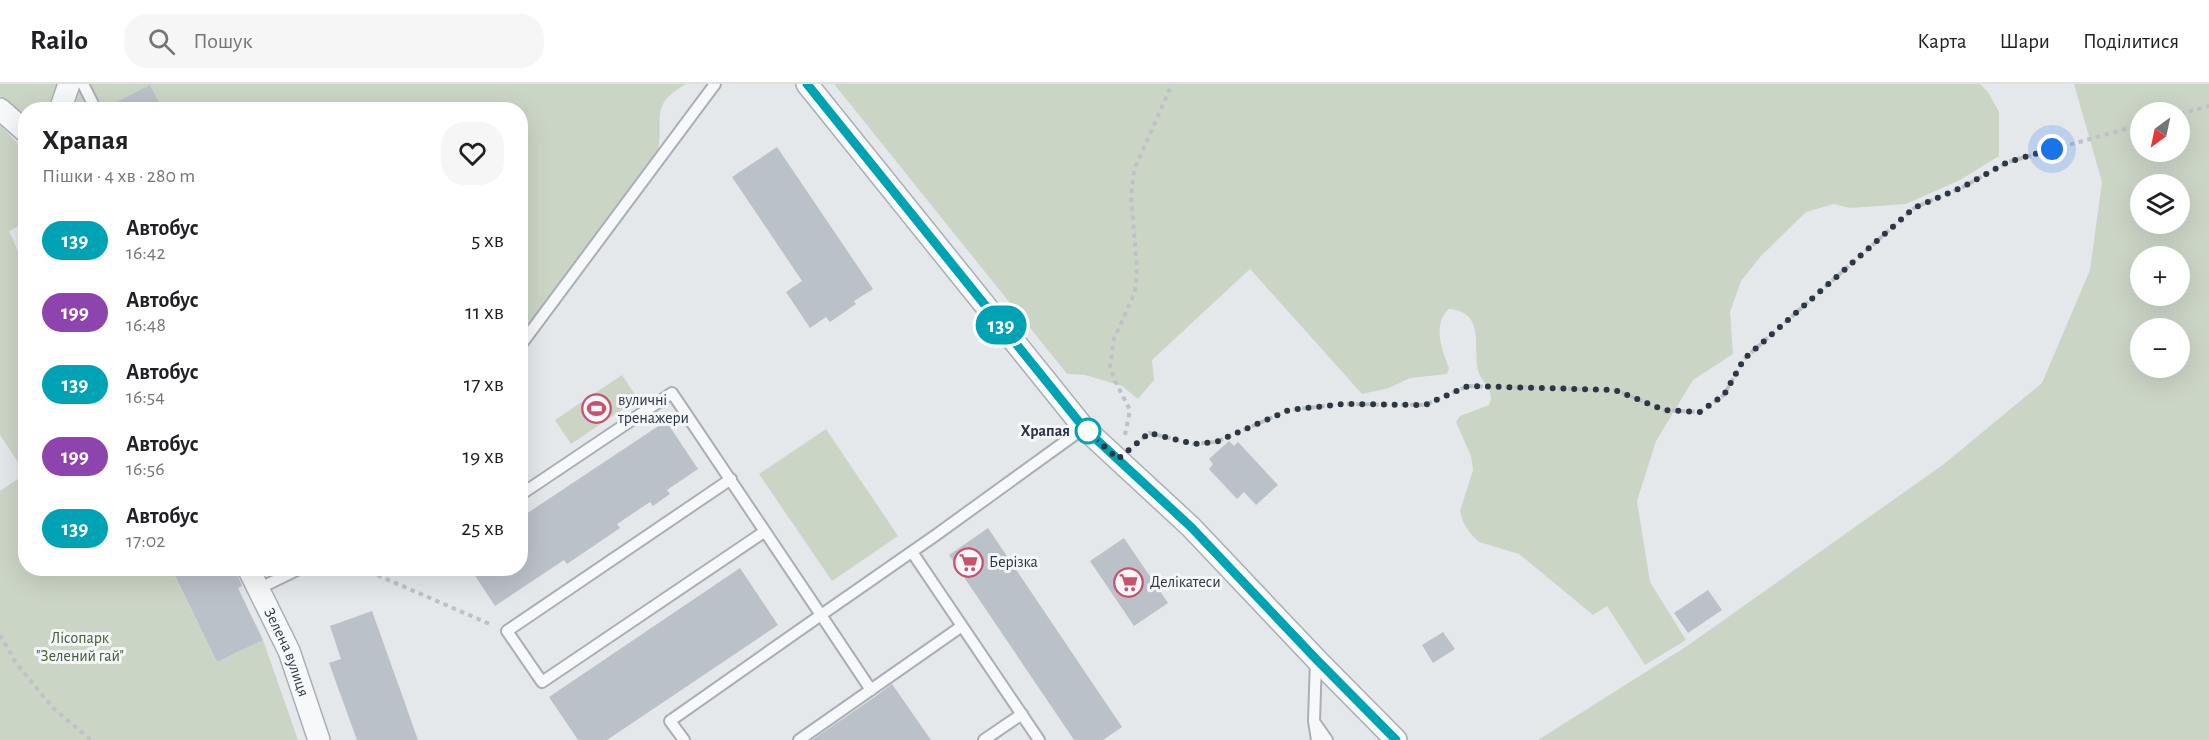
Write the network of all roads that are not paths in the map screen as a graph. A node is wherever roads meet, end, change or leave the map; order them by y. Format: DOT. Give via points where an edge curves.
graph roads {
  1 [pos="69,84"];
  2 [pos="83,84"];
  3 [pos="715,84"];
  4 [pos="807,84"];
  5 [pos="63,102"];
  6 [pos="92,102"];
  7 [pos="0,109"];
  8 [pos="18,125"];
  9 [pos="528,335"];
  10 [pos="1084,428"];
  11 [pos="731,479"];
  12 [pos="528,490"];
  13 [pos="765,532"];
  14 [pos="912,552"];
  15 [pos="252,576"];
  16 [pos="285,576"];
  17 [pos="258,589"];
  18 [pos="821,615"];
  19 [pos="962,626"];
  20 [pos="1316,659"];
  21 [pos="871,690"];
  22 [pos="1022,714"];
  23 [pos="1314,721"];
  24 [pos="320,740"];
  25 [pos="684,740"];
  26 [pos="799,740"];
  27 [pos="984,740"];
  28 [pos="1039,740"];
  29 [pos="1317,740"];
  30 [pos="1327,740"];
  31 [pos="1396,740"];
  1 -- 5 [label="street"];
  2 -- 6 [label="lane"];
  3 -- 9 [label="lane"];
  4 -- 10 [label="street"];
  7 -- 8 [label="street"];
  10 -- 14 [label="lane"];
  10 -- 20 [label="street" via="1191,527"];
  11 -- 12 [label="lane" via="672,393"];
  11 -- 13 [label="lane"];
  11 -- 13 [label="lane" via="507,631 542,682"];
  13 -- 18 [label="lane"];
  14 -- 18 [label="lane"];
  14 -- 19 [label="lane"];
  15 -- 17 [label="street, Зелена вулиця"];
  16 -- 17 [label="lane"];
  17 -- 24 [label="street, Зелена вулиця" via="289,651"];
  18 -- 21 [label="lane"];
  18 -- 25 [label="lane" via="670,721"];
  19 -- 21 [label="lane"];
  19 -- 22 [label="lane"];
  20 -- 23 [label="lane"];
  20 -- 31 [label="street"];
  21 -- 26 [label="lane"];
  22 -- 27 [label="lane"];
  22 -- 28 [label="lane"];
  23 -- 29 [label="lane"];
  23 -- 30 [label="lane"];
}
